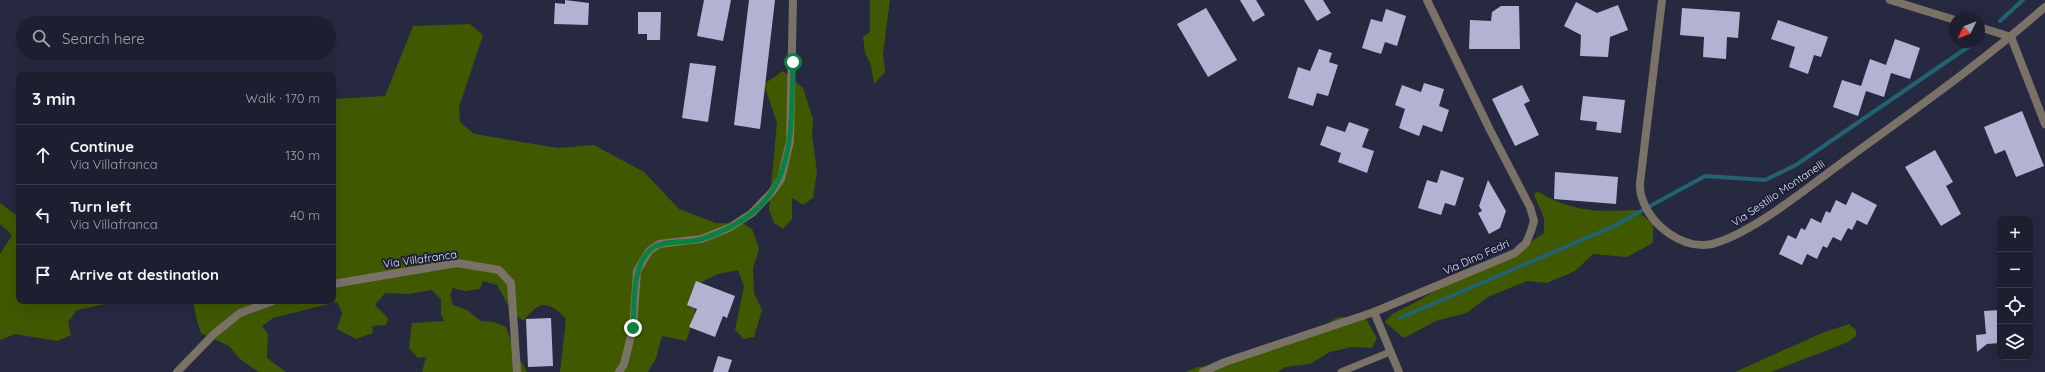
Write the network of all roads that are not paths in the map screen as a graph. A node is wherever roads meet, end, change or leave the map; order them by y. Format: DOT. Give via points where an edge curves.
graph roads {
  1 [pos="793,0"];
  2 [pos="1427,0"];
  3 [pos="1662,0"];
  4 [pos="1890,0"];
  5 [pos="2045,7"];
  6 [pos="1949,18"];
  7 [pos="1985,29"];
  8 [pos="2011,37"];
  9 [pos="2045,124"];
  10 [pos="336,283"];
  11 [pos="266,304"];
  12 [pos="1374,312"];
  13 [pos="1390,352"];
  14 [pos="1354,370"];
  15 [pos="178,372"];
  16 [pos="517,372"];
  17 [pos="619,372"];
  18 [pos="1203,372"];
  19 [pos="1341,372"];
  20 [pos="1399,372"];
  1 -- 17 [label="street" via="790,141 780,179 772,192 752,213 729,228 701,239 659,244 650,250 637,271 633,328 624,364"];
  2 -- 12 [label="street, Via Dino Fedri" via="1530,207 1534,221 1526,243 1515,253"];
  3 -- 8 [label="street, Via Sestilio Montanelli" via="1640,183 1642,198 1658,225 1674,237 1701,245 1713,244 1742,232 1856,153"];
  4 -- 6 [label="street"];
  5 -- 8 [label="street, Via Sestilio Montanelli"];
  7 -- 8 [label="street"];
  8 -- 9 [label="street"];
  10 -- 16 [label="street, Via Villafranca" via="457,263 499,270 511,283"];
  11 -- 15 [label="street" via="240,313 214,334"];
  12 -- 13 [label="street"];
  12 -- 18 [label="street, Via Dino Fedri" via="1225,362"];
  13 -- 14 [label="lane"];
  13 -- 20 [label="street"];
  14 -- 19 [label="lane"];
}
